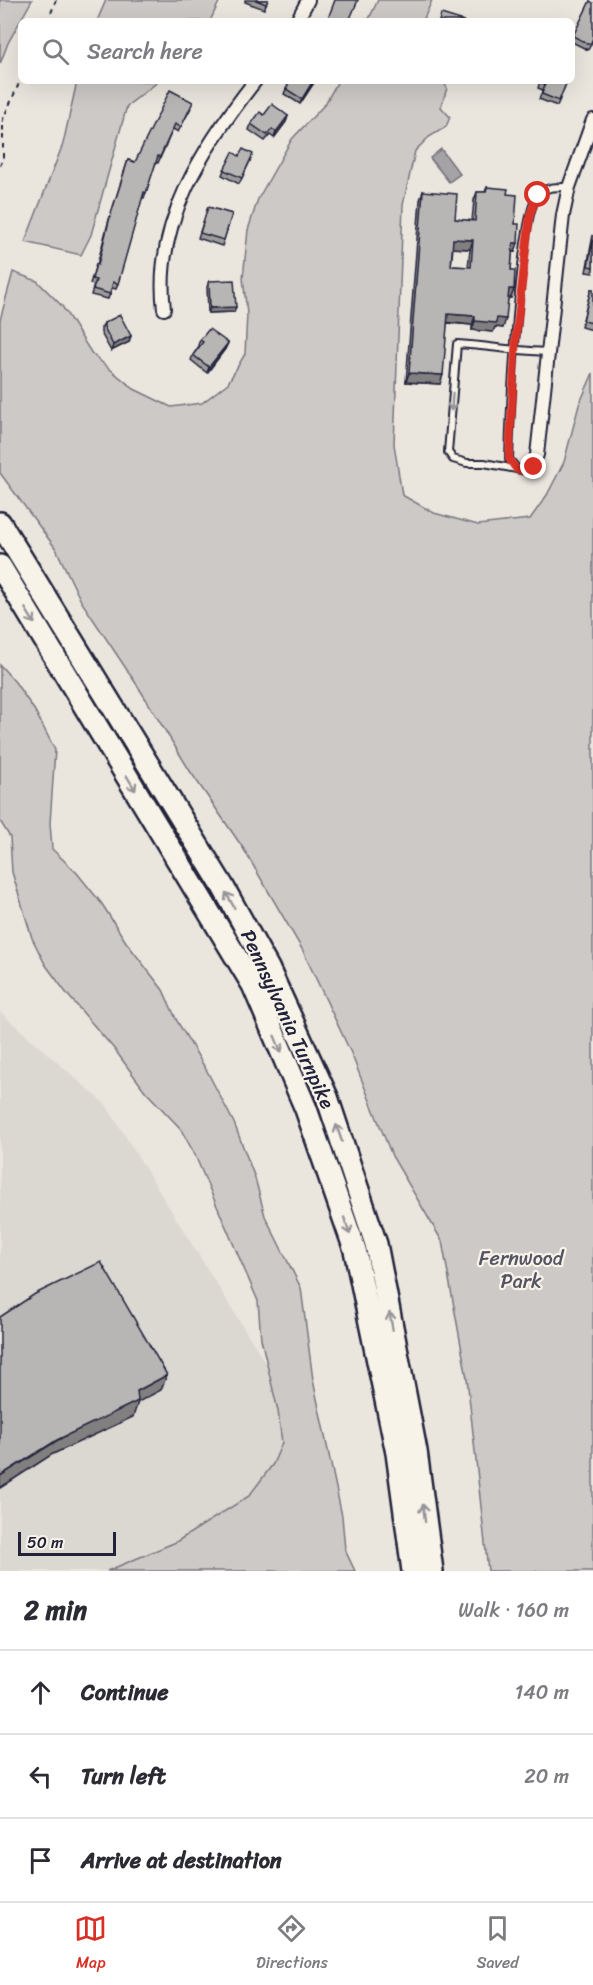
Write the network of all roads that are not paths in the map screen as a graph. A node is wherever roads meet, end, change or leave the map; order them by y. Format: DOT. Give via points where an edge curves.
graph roads {
  1 [pos="308,0"];
  2 [pos="299,18"];
  3 [pos="253,84"];
  4 [pos="593,120"];
  5 [pos="569,187"];
  6 [pos="164,309"];
  7 [pos="516,351"];
  8 [pos="549,352"];
  9 [pos="537,455"];
  10 [pos="517,470"];
  11 [pos="0,523"];
  12 [pos="0,566"];
  13 [pos="412,1571"];
  14 [pos="432,1571"];
  1 -- 2 [label="street"];
  3 -- 6 [label="street" via="201,157 181,201 162,268"];
  4 -- 5 [label="street"];
  5 -- 7 [label="lane" via="551,187 538,195 530,214"];
  5 -- 8 [label="street"];
  7 -- 8 [label="lane"];
  7 -- 10 [label="lane" via="509,459"];
  7 -- 10 [label="lane, one-way" via="457,344 448,452 453,459 467,463"];
  8 -- 9 [label="street"];
  9 -- 10 [label="lane" via="530,471"];
  14 -- 11 [label="highway, Pennsylvania Turnpike, one-way" via="416,1451 376,1244 327,1097 268,968 222,885"];
  12 -- 13 [label="highway, Pennsylvania Turnpike, one-way" via="253,985 306,1109 355,1250 397,1453"];
}
